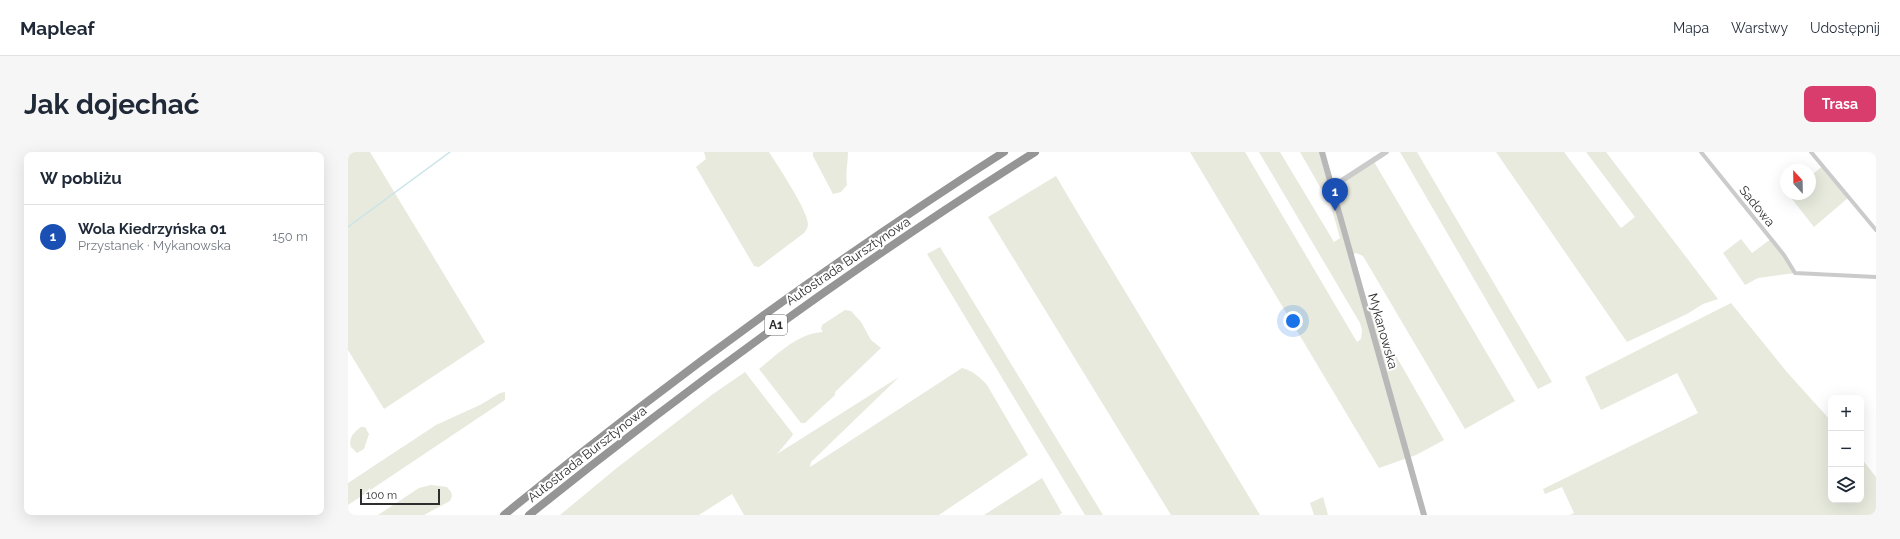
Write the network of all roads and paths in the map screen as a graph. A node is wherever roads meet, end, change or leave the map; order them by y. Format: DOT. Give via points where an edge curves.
graph roads {
  1 [pos="1004,152"];
  2 [pos="1035,152"];
  3 [pos="1322,152"];
  4 [pos="1386,152"];
  5 [pos="1701,152"];
  6 [pos="1811,152"];
  7 [pos="1332,187"];
  8 [pos="1876,230"];
  9 [pos="1876,277"];
  10 [pos="504,515"];
  11 [pos="529,515"];
  12 [pos="1424,515"];
  1 -- 10 [label="highway, Autostrada Bursztynowa / A1" via="832,266 749,325 656,393"];
  2 -- 11 [label="highway, Autostrada Bursztynowa / A1" via="904,236 779,323 679,397"];
  3 -- 7 [label="main road, Mykanowska"];
  4 -- 7 [label="street"];
  5 -- 9 [label="street, Sadowa" via="1795,273"];
  6 -- 8 [label="street"];
  7 -- 12 [label="main road, Mykanowska"];
}
